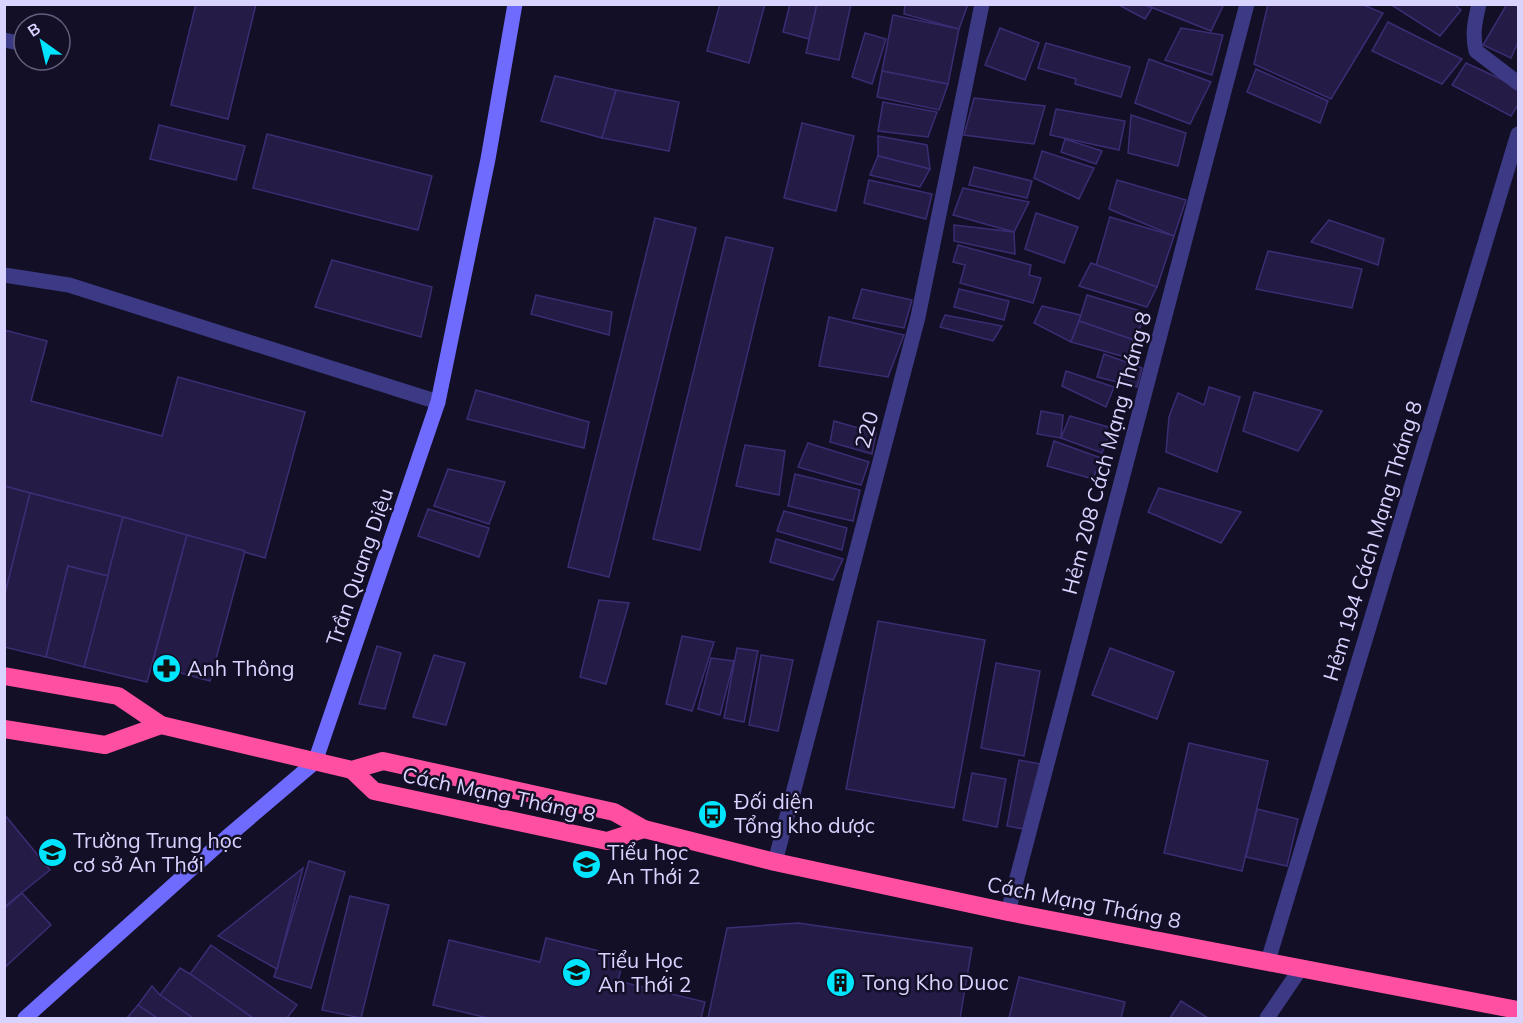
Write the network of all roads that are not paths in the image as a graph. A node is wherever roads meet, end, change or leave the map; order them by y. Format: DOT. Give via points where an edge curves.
graph roads {
  1 [pos="515,4"];
  2 [pos="982,4"];
  3 [pos="1247,4"];
  4 [pos="1479,4"];
  5 [pos="1518,83"];
  6 [pos="1518,134"];
  7 [pos="4,275"];
  8 [pos="438,402"];
  9 [pos="4,676"];
  10 [pos="161,725"];
  11 [pos="4,729"];
  12 [pos="315,762"];
  13 [pos="352,770"];
  14 [pos="644,829"];
  15 [pos="775,862"];
  16 [pos="1008,912"];
  17 [pos="1268,962"];
  18 [pos="1301,968"];
  19 [pos="1518,1010"];
  20 [pos="25,1018"];
  21 [pos="1267,1018"];
  1 -- 8 [label="street, Trần Quang Diệu"];
  2 -- 15 [label="street, 220" via="918,317"];
  3 -- 16 [label="street, Hẻm 208 Cách Mạng Tháng 8"];
  4 -- 5 [label="street" via="1474,23 1476,51"];
  6 -- 17 [label="street, Hẻm 194 Cách Mạng Tháng 8"];
  7 -- 8 [label="street" via="69,285"];
  8 -- 12 [label="street, Trần Quang Diệu"];
  9 -- 10 [label="highway, Cách Mạng Tháng 8" via="118,696"];
  10 -- 11 [label="highway" via="105,745"];
  10 -- 12 [label="highway, Cách Mạng Tháng 8"];
  12 -- 13 [label="highway, Cách Mạng Tháng 8"];
  12 -- 20 [label="street"];
  13 -- 14 [label="highway, Cách Mạng Tháng 8" via="383,761 614,812"];
  13 -- 14 [label="highway, Cách Mạng Tháng 8" via="374,791 607,841"];
  14 -- 15 [label="highway, Cách Mạng Tháng 8"];
  15 -- 16 [label="highway, Cách Mạng Tháng 8"];
  16 -- 17 [label="highway, Cách Mạng Tháng 8"];
  17 -- 18 [label="highway, Cách Mạng Tháng 8"];
  18 -- 19 [label="highway, Cách Mạng Tháng 8"];
  18 -- 21 [label="street"];
}
